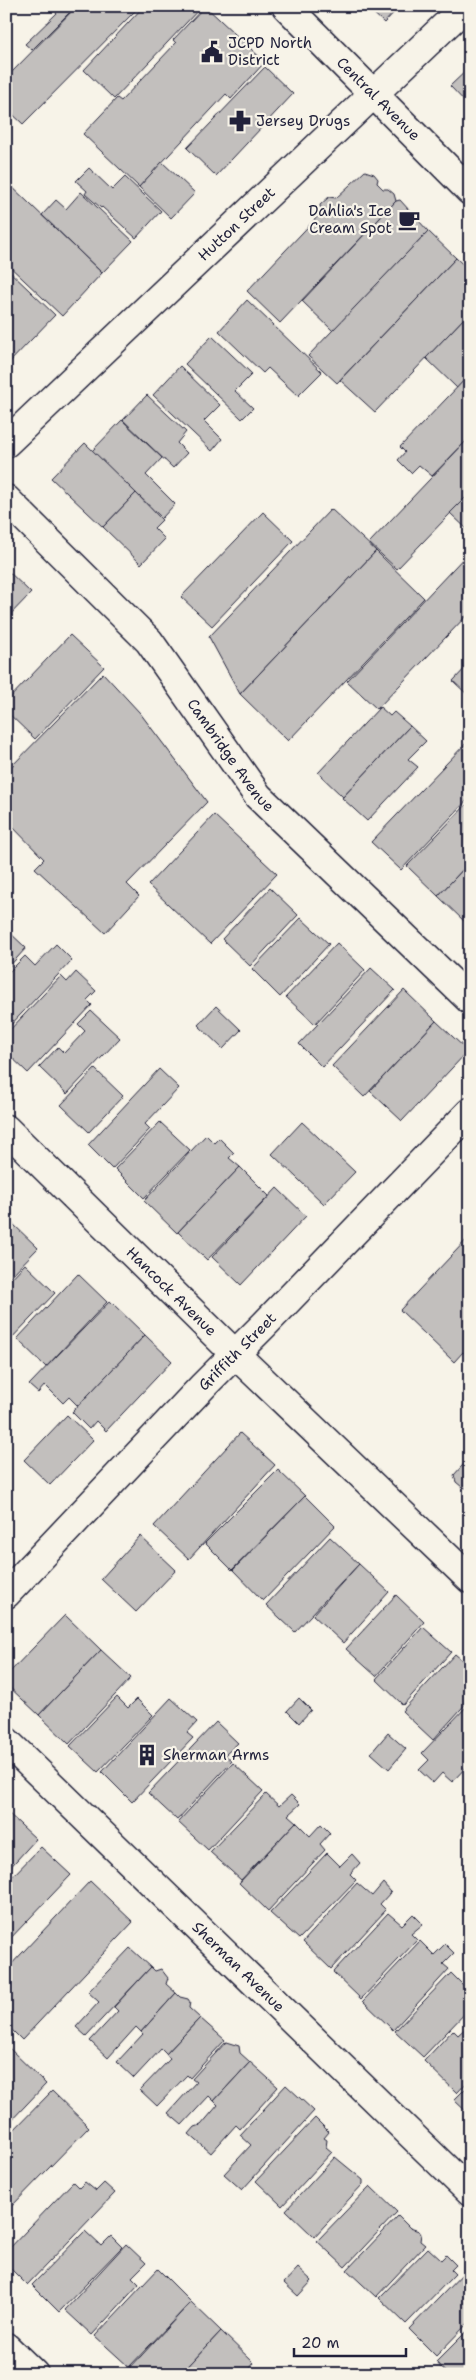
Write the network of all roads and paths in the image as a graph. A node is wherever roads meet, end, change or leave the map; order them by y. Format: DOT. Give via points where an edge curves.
graph roads {
  1 [pos="286,6"];
  2 [pos="466,6"];
  3 [pos="374,96"];
  4 [pos="470,191"];
  5 [pos="6,443"];
  6 [pos="6,499"];
  7 [pos="470,1000"];
  8 [pos="470,1112"];
  9 [pos="6,1129"];
  10 [pos="236,1354"];
  11 [pos="470,1579"];
  12 [pos="6,1594"];
  13 [pos="6,1741"];
  14 [pos="470,2192"];
  15 [pos="6,2347"];
  16 [pos="34,2374"];
  1 -- 3 [label="street, Central Avenue"];
  2 -- 3 [label="street, Hutton Street"];
  3 -- 4 [label="street, Central Avenue"];
  3 -- 5 [label="street, Hutton Street"];
  6 -- 7 [label="street, Cambridge Avenue" via="149,641 258,796"];
  8 -- 10 [label="street, Griffith Street"];
  9 -- 10 [label="street, Hancock Avenue"];
  10 -- 11 [label="street, Hancock Avenue"];
  10 -- 12 [label="street, Griffith Street"];
  13 -- 14 [label="street, Sherman Avenue"];
  15 -- 16 [label="street"];
}
